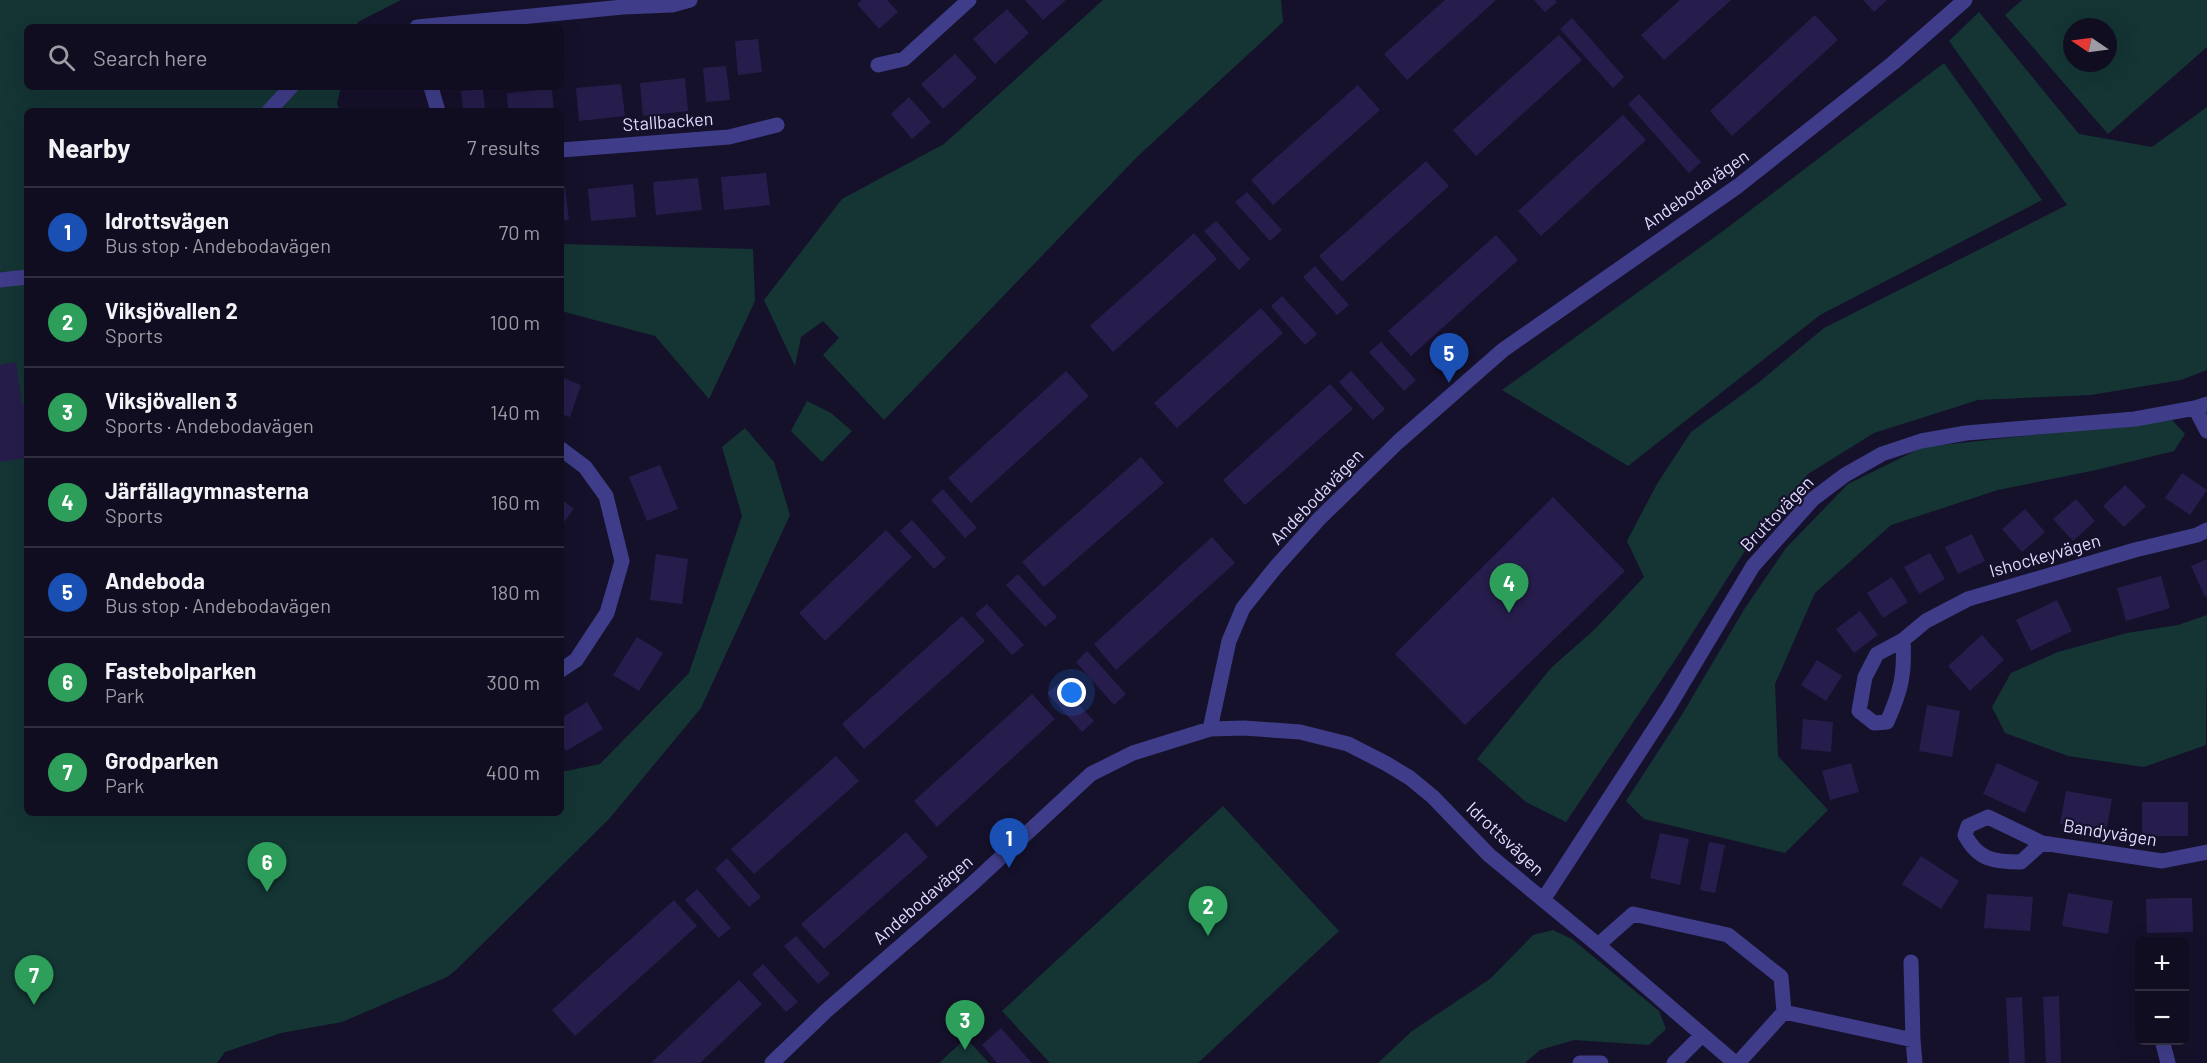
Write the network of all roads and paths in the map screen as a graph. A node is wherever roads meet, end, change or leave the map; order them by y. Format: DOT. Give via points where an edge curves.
graph roads {
  1 [pos="690,0"];
  2 [pos="969,0"];
  3 [pos="1965,0"];
  4 [pos="621,3"];
  5 [pos="438,24"];
  6 [pos="878,65"];
  7 [pos="288,90"];
  8 [pos="432,90"];
  9 [pos="272,108"];
  10 [pos="437,108"];
  11 [pos="777,125"];
  12 [pos="564,150"];
  13 [pos="24,277"];
  14 [pos="0,280"];
  15 [pos="2201,406"];
  16 [pos="2207,430"];
  17 [pos="564,450"];
  18 [pos="2207,530"];
  19 [pos="1904,640"];
  20 [pos="564,668"];
  21 [pos="1210,729"];
  22 [pos="2042,843"];
  23 [pos="2207,852"];
  24 [pos="1543,900"];
  25 [pos="1598,945"];
  26 [pos="1911,962"];
  27 [pos="1784,1012"];
  28 [pos="1702,1035"];
  29 [pos="1913,1040"];
  30 [pos="2163,1045"];
  31 [pos="772,1063"];
  32 [pos="1580,1063"];
  33 [pos="1601,1063"];
  34 [pos="1674,1063"];
  35 [pos="1736,1063"];
  36 [pos="1915,1063"];
  37 [pos="2168,1063"];
  1 -- 4 [label="street" via="672,5"];
  2 -- 6 [label="street" via="904,59"];
  3 -- 21 [label="street, Andebodavägen" via="1893,63 1738,186 1503,350 1398,442 1319,519 1243,608 1229,640"];
  4 -- 5 [label="street"];
  7 -- 9 [label="street"];
  8 -- 10 [label="street"];
  11 -- 12 [label="street, Stallbacken" via="729,137"];
  13 -- 14 [label="street"];
  15 -- 16 [label="street"];
  15 -- 24 [label="street, Bruttovägen" via="2135,419 1966,433 1922,441 1882,454 1813,499 1753,566 1668,708"];
  17 -- 20 [label="street" via="585,467 606,496 622,561 607,613 576,660"];
  18 -- 19 [label="street, Ishockeyvägen" via="1968,599 1926,621"];
  19 -- 19 [label="street, Ishockeyvägen" via="1877,654 1865,677 1859,711 1874,723 1887,722 1898,695 1905,667"];
  21 -- 24 [label="street, Idrottsvägen" via="1300,732 1348,744 1388,764 1433,797 1489,855"];
  21 -- 31 [label="street, Andebodavägen" via="1133,753 1091,774"];
  22 -- 23 [label="street, Bandyvägen" via="2162,861"];
  24 -- 25 [label="street, Idrottsvägen"];
  25 -- 27 [label="street" via="1633,914 1728,935 1781,978"];
  25 -- 28 [label="street, Idrottsvägen"];
  26 -- 29 [label="street"];
  27 -- 29 [label="street"];
  27 -- 35 [label="street"];
  28 -- 34 [label="street"];
  28 -- 35 [label="street, Idrottsvägen"];
  29 -- 36 [label="street"];
  30 -- 37 [label="street"];
  32 -- 33 [label="street"];
}
